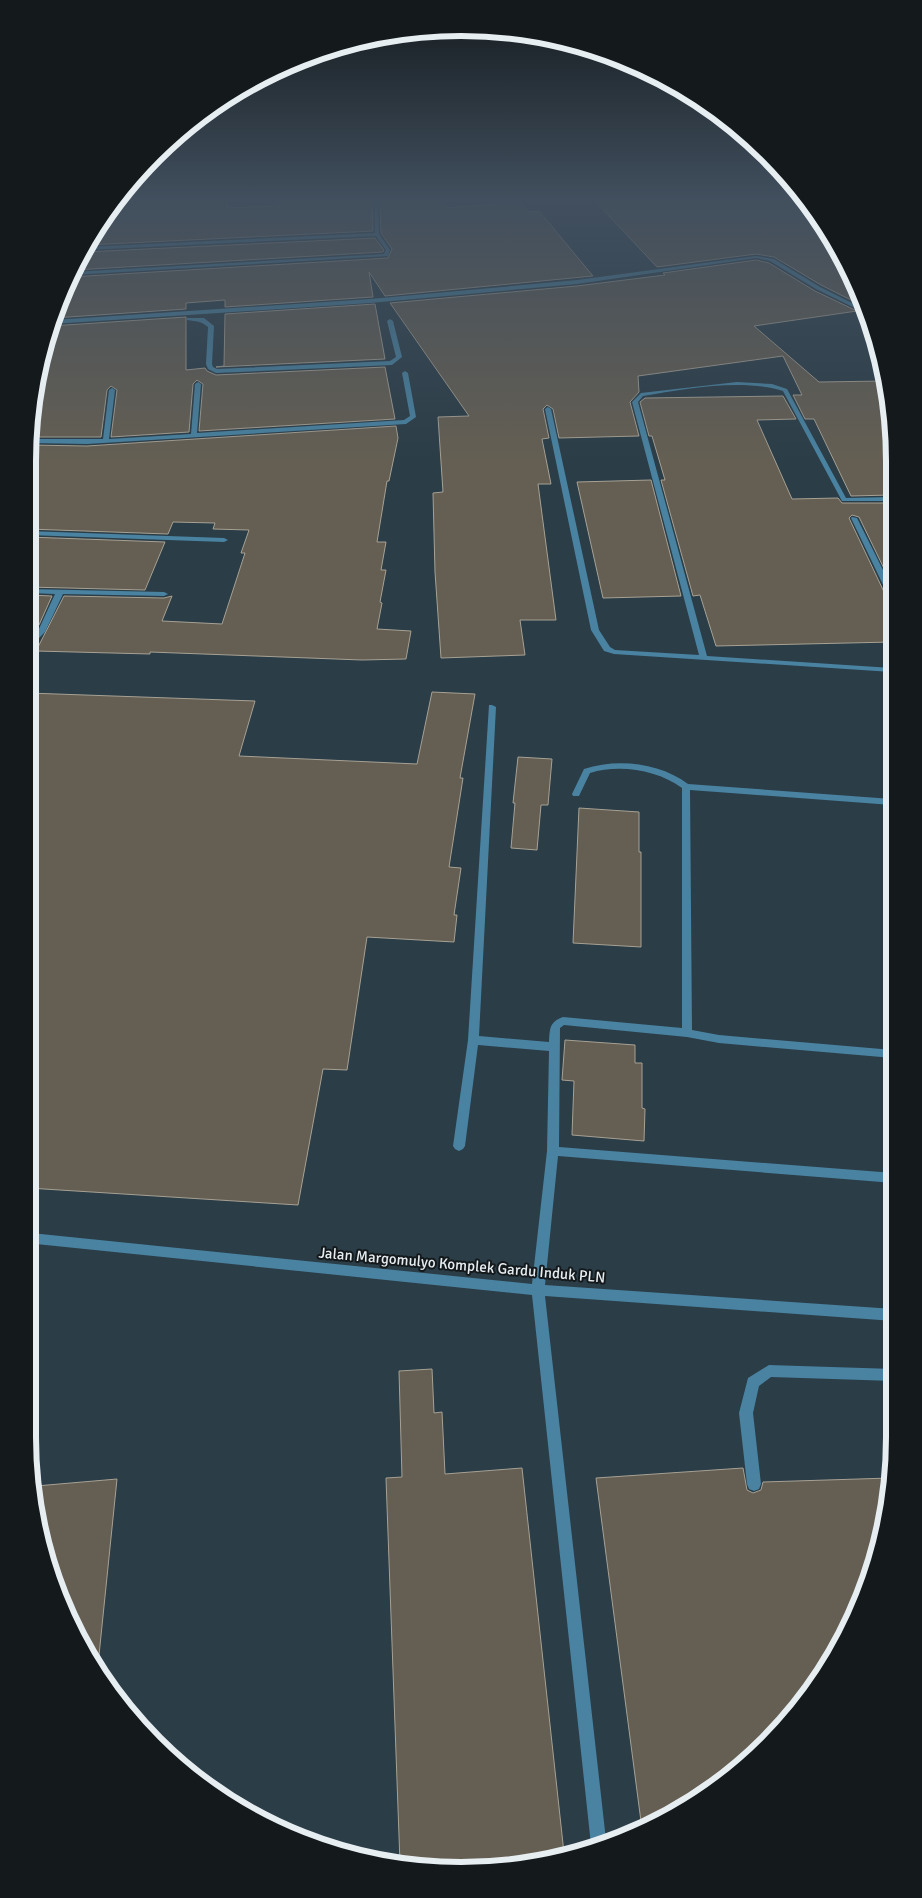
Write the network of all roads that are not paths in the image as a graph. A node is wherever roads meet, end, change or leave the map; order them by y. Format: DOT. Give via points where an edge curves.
graph roads {
  1 [pos="539,286"];
  2 [pos="814,286"];
  3 [pos="856,307"];
  4 [pos="60,321"];
  5 [pos="390,321"];
  6 [pos="58,327"];
  7 [pos="405,373"];
  8 [pos="198,384"];
  9 [pos="112,390"];
  10 [pos="548,410"];
  11 [pos="194,435"];
  12 [pos="37,441"];
  13 [pos="106,441"];
  14 [pos="886,499"];
  15 [pos="854,518"];
  16 [pos="36,533"];
  17 [pos="224,540"];
  18 [pos="886,584"];
  19 [pos="36,591"];
  20 [pos="60,592"];
  21 [pos="164,594"];
  22 [pos="36,637"];
  23 [pos="704,658"];
  24 [pos="886,670"];
  25 [pos="492,707"];
  26 [pos="686,786"];
  27 [pos="576,794"];
  28 [pos="886,802"];
  29 [pos="687,1033"];
  30 [pos="473,1040"];
  31 [pos="554,1047"];
  32 [pos="886,1053"];
  33 [pos="459,1146"];
  34 [pos="553,1151"];
  35 [pos="886,1177"];
  36 [pos="36,1239"];
  37 [pos="538,1290"];
  38 [pos="886,1314"];
  39 [pos="886,1375"];
  40 [pos="754,1484"];
  41 [pos="598,1839"];
  1 -- 4 [label="lane" via="370,301"];
  2 -- 3 [label="lane"];
  5 -- 6 [label="lane" via="399,357 392,364 216,371 209,364 211,326 202,319"];
  7 -- 11 [label="lane" via="413,417 406,422"];
  8 -- 11 [label="lane"];
  9 -- 13 [label="lane"];
  10 -- 23 [label="lane" via="595,630 603,644 614,652"];
  11 -- 13 [label="lane"];
  12 -- 13 [label="lane"];
  14 -- 23 [label="lane" via="844,500 785,390 752,383 647,394 638,398 635,402"];
  15 -- 18 [label="lane"];
  16 -- 17 [label="lane"];
  19 -- 20 [label="lane"];
  20 -- 21 [label="lane"];
  20 -- 22 [label="lane"];
  23 -- 24 [label="lane"];
  25 -- 30 [label="lane"];
  26 -- 27 [label="lane" via="661,772 599,768 587,772"];
  26 -- 28 [label="lane"];
  26 -- 29 [label="lane"];
  29 -- 31 [label="lane" via="563,1020 555,1028"];
  29 -- 32 [label="lane" via="719,1039"];
  30 -- 31 [label="lane"];
  30 -- 33 [label="lane"];
  31 -- 34 [label="lane"];
  34 -- 35 [label="lane"];
  34 -- 37 [label="lane"];
  36 -- 37 [label="lane, Jalan Margomulyo Komplek Gardu Induk PLN"];
  37 -- 38 [label="lane, Jalan Margomulyo Komplek Gardu Induk PLN"];
  37 -- 41 [label="lane"];
  39 -- 40 [label="lane" via="769,1371 754,1382 746,1413"];
}
